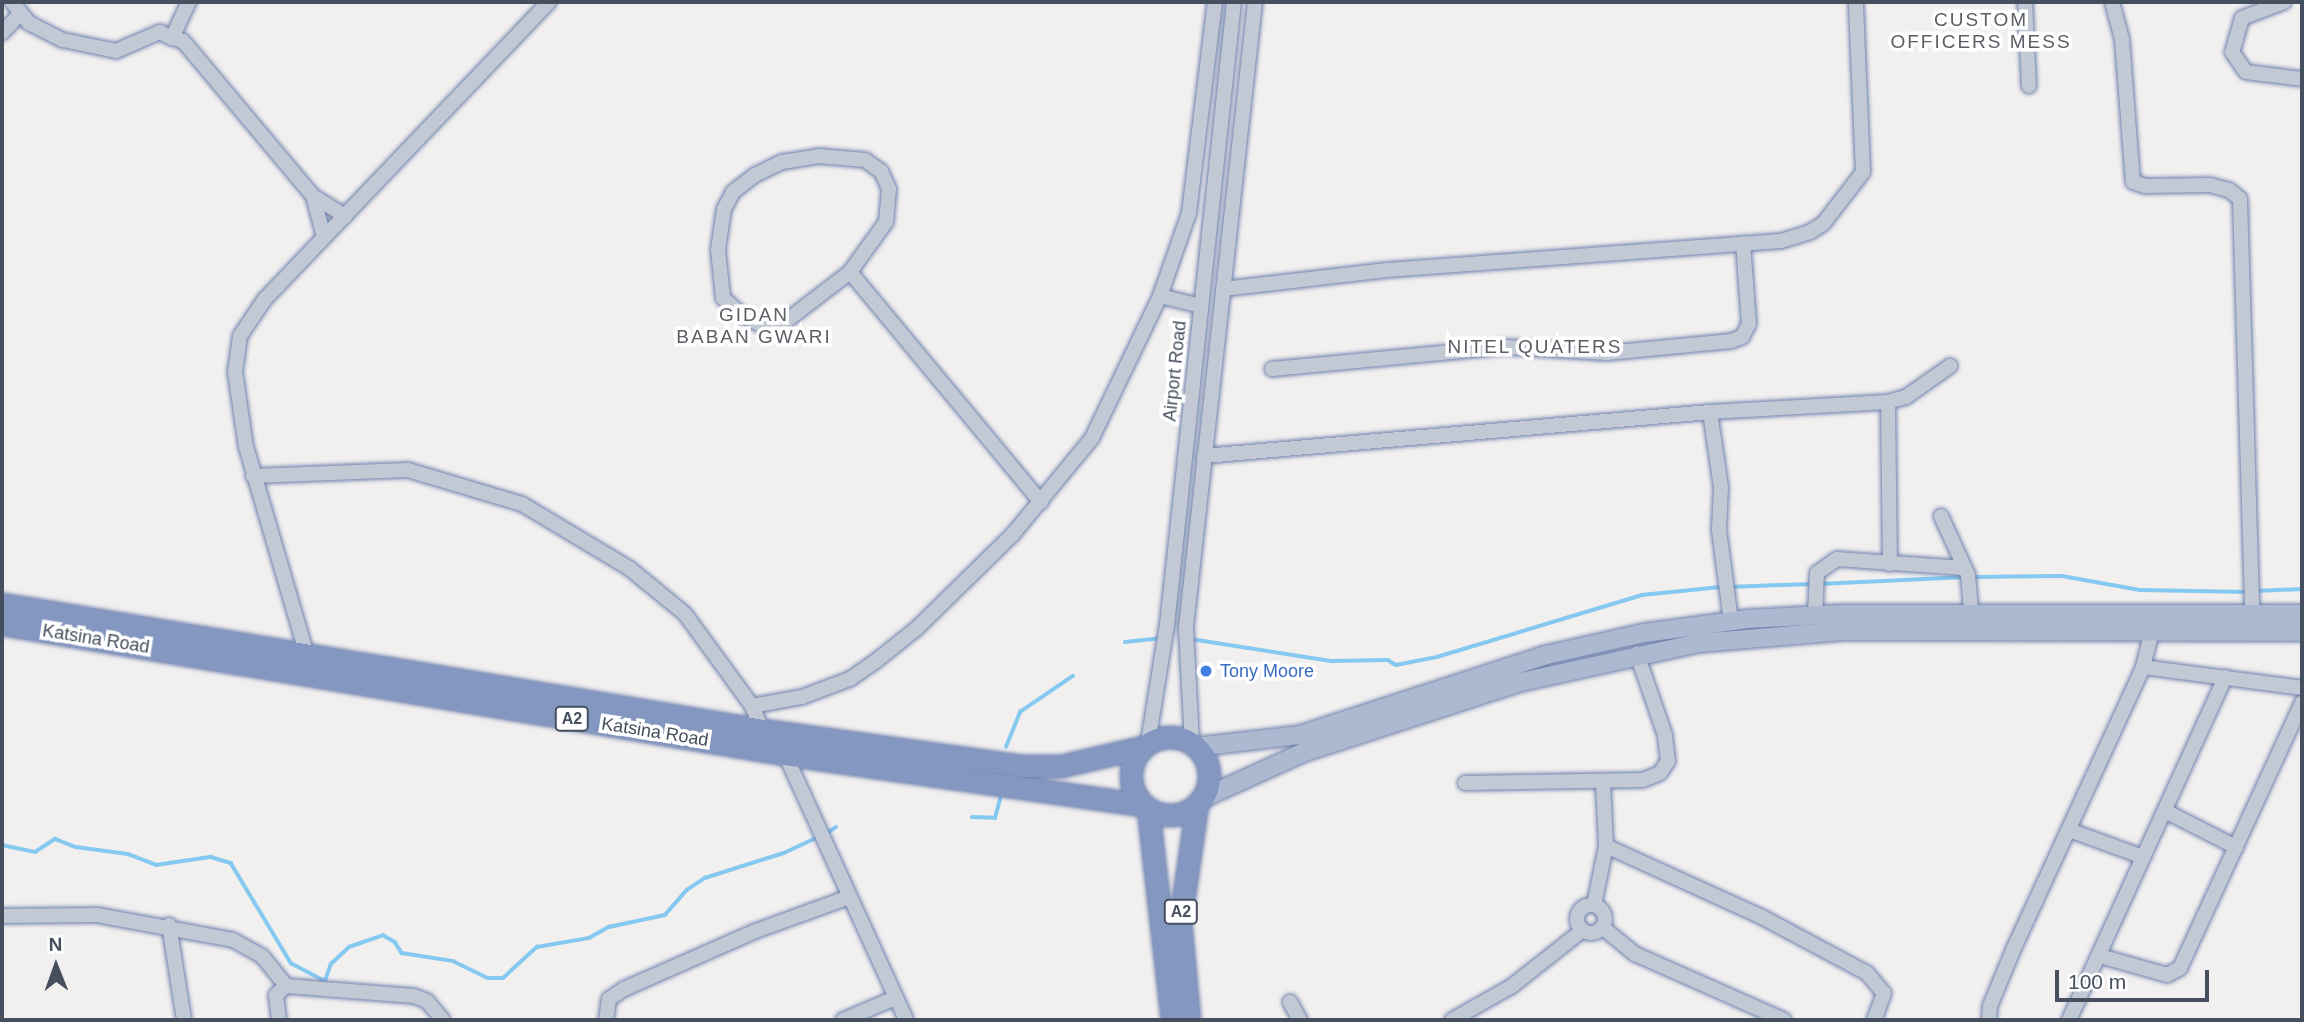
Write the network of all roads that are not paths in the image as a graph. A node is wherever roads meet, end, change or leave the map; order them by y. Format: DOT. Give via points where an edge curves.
graph roads {
  1 [pos="189,2"];
  2 [pos="549,2"];
  3 [pos="1215,2"];
  4 [pos="1234,2"];
  5 [pos="1255,2"];
  6 [pos="1856,2"];
  7 [pos="2025,2"];
  8 [pos="2112,2"];
  9 [pos="2284,2"];
  10 [pos="15,8"];
  11 [pos="2,33"];
  12 [pos="172,38"];
  13 [pos="2302,79"];
  14 [pos="2029,86"];
  15 [pos="313,196"];
  16 [pos="345,216"];
  17 [pos="324,237"];
  18 [pos="1743,243"];
  19 [pos="850,272"];
  20 [pos="1223,289"];
  21 [pos="1160,296"];
  22 [pos="1201,306"];
  23 [pos="1950,366"];
  24 [pos="1272,369"];
  25 [pos="1888,402"];
  26 [pos="1710,412"];
  27 [pos="1205,456"];
  28 [pos="253,476"];
  29 [pos="1041,502"];
  30 [pos="1941,516"];
  31 [pos="1890,564"];
  32 [pos="1967,576"];
  33 [pos="2251,599"];
  34 [pos="2,604"];
  35 [pos="1971,613"];
  36 [pos="2302,614"];
  37 [pos="1815,615"];
  38 [pos="1731,621"];
  39 [pos="2,624"];
  40 [pos="2152,632"];
  41 [pos="2302,632"];
  42 [pos="1637,653"];
  43 [pos="309,665"];
  44 [pos="2143,667"];
  45 [pos="2225,677"];
  46 [pos="2302,688"];
  47 [pos="2302,704"];
  48 [pos="752,706"];
  49 [pos="762,730"];
  50 [pos="1145,745"];
  51 [pos="1194,745"];
  52 [pos="785,754"];
  53 [pos="1603,782"];
  54 [pos="1465,783"];
  55 [pos="1200,801"];
  56 [pos="1145,807"];
  57 [pos="2165,811"];
  58 [pos="2069,831"];
  59 [pos="1606,846"];
  60 [pos="2236,847"];
  61 [pos="2143,857"];
  62 [pos="849,897"];
  63 [pos="1594,905"];
  64 [pos="2,916"];
  65 [pos="169,925"];
  66 [pos="1602,927"];
  67 [pos="1583,930"];
  68 [pos="2100,956"];
  69 [pos="286,986"];
  70 [pos="895,998"];
  71 [pos="1290,1002"];
  72 [pos="184,1020"];
  73 [pos="279,1020"];
  74 [pos="443,1020"];
  75 [pos="606,1020"];
  76 [pos="843,1020"];
  77 [pos="906,1020"];
  78 [pos="1172,1020"];
  79 [pos="1189,1020"];
  80 [pos="1300,1020"];
  81 [pos="1452,1020"];
  82 [pos="1784,1020"];
  83 [pos="1874,1020"];
  84 [pos="1989,1020"];
  85 [pos="2069,1020"];
  1 -- 12 [label="street"];
  2 -- 16 [label="street"];
  3 -- 21 [label="street" via="1189,213"];
  4 -- 22 [label="street, Airport Road"];
  5 -- 20 [label="street"];
  6 -- 18 [label="street" via="1860,180 1817,229 1781,241"];
  7 -- 14 [label="street"];
  8 -- 33 [label="street" via="2122,40 2133,182 2145,186 2210,185 2240,199"];
  9 -- 13 [label="street" via="2242,18 2232,52 2246,72"];
  10 -- 11 [label="street"];
  10 -- 12 [label="street" via="63,40 101,50 127,48 160,32"];
  12 -- 15 [label="street" via="183,41"];
  15 -- 16 [label="street"];
  15 -- 17 [label="street"];
  16 -- 17 [label="street"];
  17 -- 28 [label="street" via="254,312 240,336 237,392"];
  18 -- 20 [label="street" via="1387,270"];
  18 -- 24 [label="street" via="1749,324 1742,337 1731,341 1607,353 1506,347"];
  19 -- 19 [label="street" via="777,328 743,316 723,298 718,273 720,229 733,192 782,162 818,156 864,160 881,170 890,189 886,222"];
  19 -- 29 [label="street"];
  20 -- 27 [label="street"];
  21 -- 22 [label="street"];
  21 -- 29 [label="street" via="1092,438"];
  22 -- 50 [label="street, Airport Road" via="1167,625"];
  23 -- 25 [label="street" via="1906,397"];
  25 -- 26 [label="street"];
  25 -- 31 [label="street"];
  26 -- 27 [label="street"];
  26 -- 38 [label="street"];
  27 -- 51 [label="street" via="1186,627"];
  28 -- 43 [label="street"];
  28 -- 48 [label="street" via="408,470 522,504 629,568 685,614"];
  29 -- 48 [label="street" via="916,629 850,679 802,697"];
  30 -- 32 [label="street"];
  31 -- 32 [label="street"];
  31 -- 37 [label="street" via="1837,559 1821,567 1815,586"];
  32 -- 35 [label="street"];
  33 -- 35 [label="main road"];
  33 -- 36 [label="main road"];
  34 -- 43 [label="highway, Katsina Road / A2"];
  35 -- 37 [label="main road"];
  37 -- 38 [label="main road"];
  38 -- 51 [label="main road" via="1644,633 1546,655 1300,735"];
  39 -- 43 [label="highway, Katsina Road / A2"];
  40 -- 41 [label="main road"];
  40 -- 42 [label="main road" via="1843,631 1762,636"];
  40 -- 44 [label="street"];
  42 -- 53 [label="street" via="1665,735 1668,761 1655,777"];
  42 -- 55 [label="main road" via="1521,682 1302,753"];
  43 -- 49 [label="highway, Katsina Road / A2"];
  43 -- 52 [label="highway, Katsina Road / A2"];
  44 -- 45 [label="street"];
  44 -- 58 [label="street"];
  45 -- 46 [label="street"];
  45 -- 57 [label="street"];
  47 -- 60 [label="street"];
  48 -- 49 [label="street"];
  49 -- 50 [label="highway, Katsina Road / A2" via="1042,767"];
  50 -- 51 [label="highway, A2" via="1167,737"];
  50 -- 56 [label="highway, A2" via="1131,778"];
  51 -- 55 [label="highway, A2" via="1209,772"];
  52 -- 56 [label="highway, Katsina Road / A2"];
  52 -- 62 [label="street"];
  53 -- 54 [label="street"];
  53 -- 59 [label="street"];
  55 -- 56 [label="highway, A2" via="1171,815"];
  55 -- 79 [label="highway, A2" via="1180,922"];
  56 -- 78 [label="highway, A2"];
  57 -- 60 [label="street"];
  57 -- 61 [label="street"];
  58 -- 61 [label="street"];
  58 -- 84 [label="street" via="2014,948 1990,1006"];
  59 -- 63 [label="street"];
  59 -- 83 [label="street" via="1713,894 1867,973 1884,993"];
  60 -- 68 [label="street" via="2176,972 2157,973"];
  61 -- 68 [label="street"];
  62 -- 70 [label="street"];
  62 -- 75 [label="street" via="753,932 624,989 609,999"];
  63 -- 66 [label="street" via="1604,915"];
  63 -- 67 [label="street" via="1578,914"];
  64 -- 65 [label="street" via="97,915"];
  65 -- 69 [label="street" via="233,940 262,956"];
  65 -- 72 [label="street"];
  66 -- 67 [label="street" via="1591,933"];
  66 -- 82 [label="street" via="1635,954"];
  67 -- 81 [label="street" via="1512,986"];
  68 -- 85 [label="street"];
  69 -- 73 [label="street" via="276,995"];
  69 -- 74 [label="street" via="414,996 427,1001"];
  70 -- 76 [label="street"];
  70 -- 77 [label="street"];
  71 -- 80 [label="street"];
}
